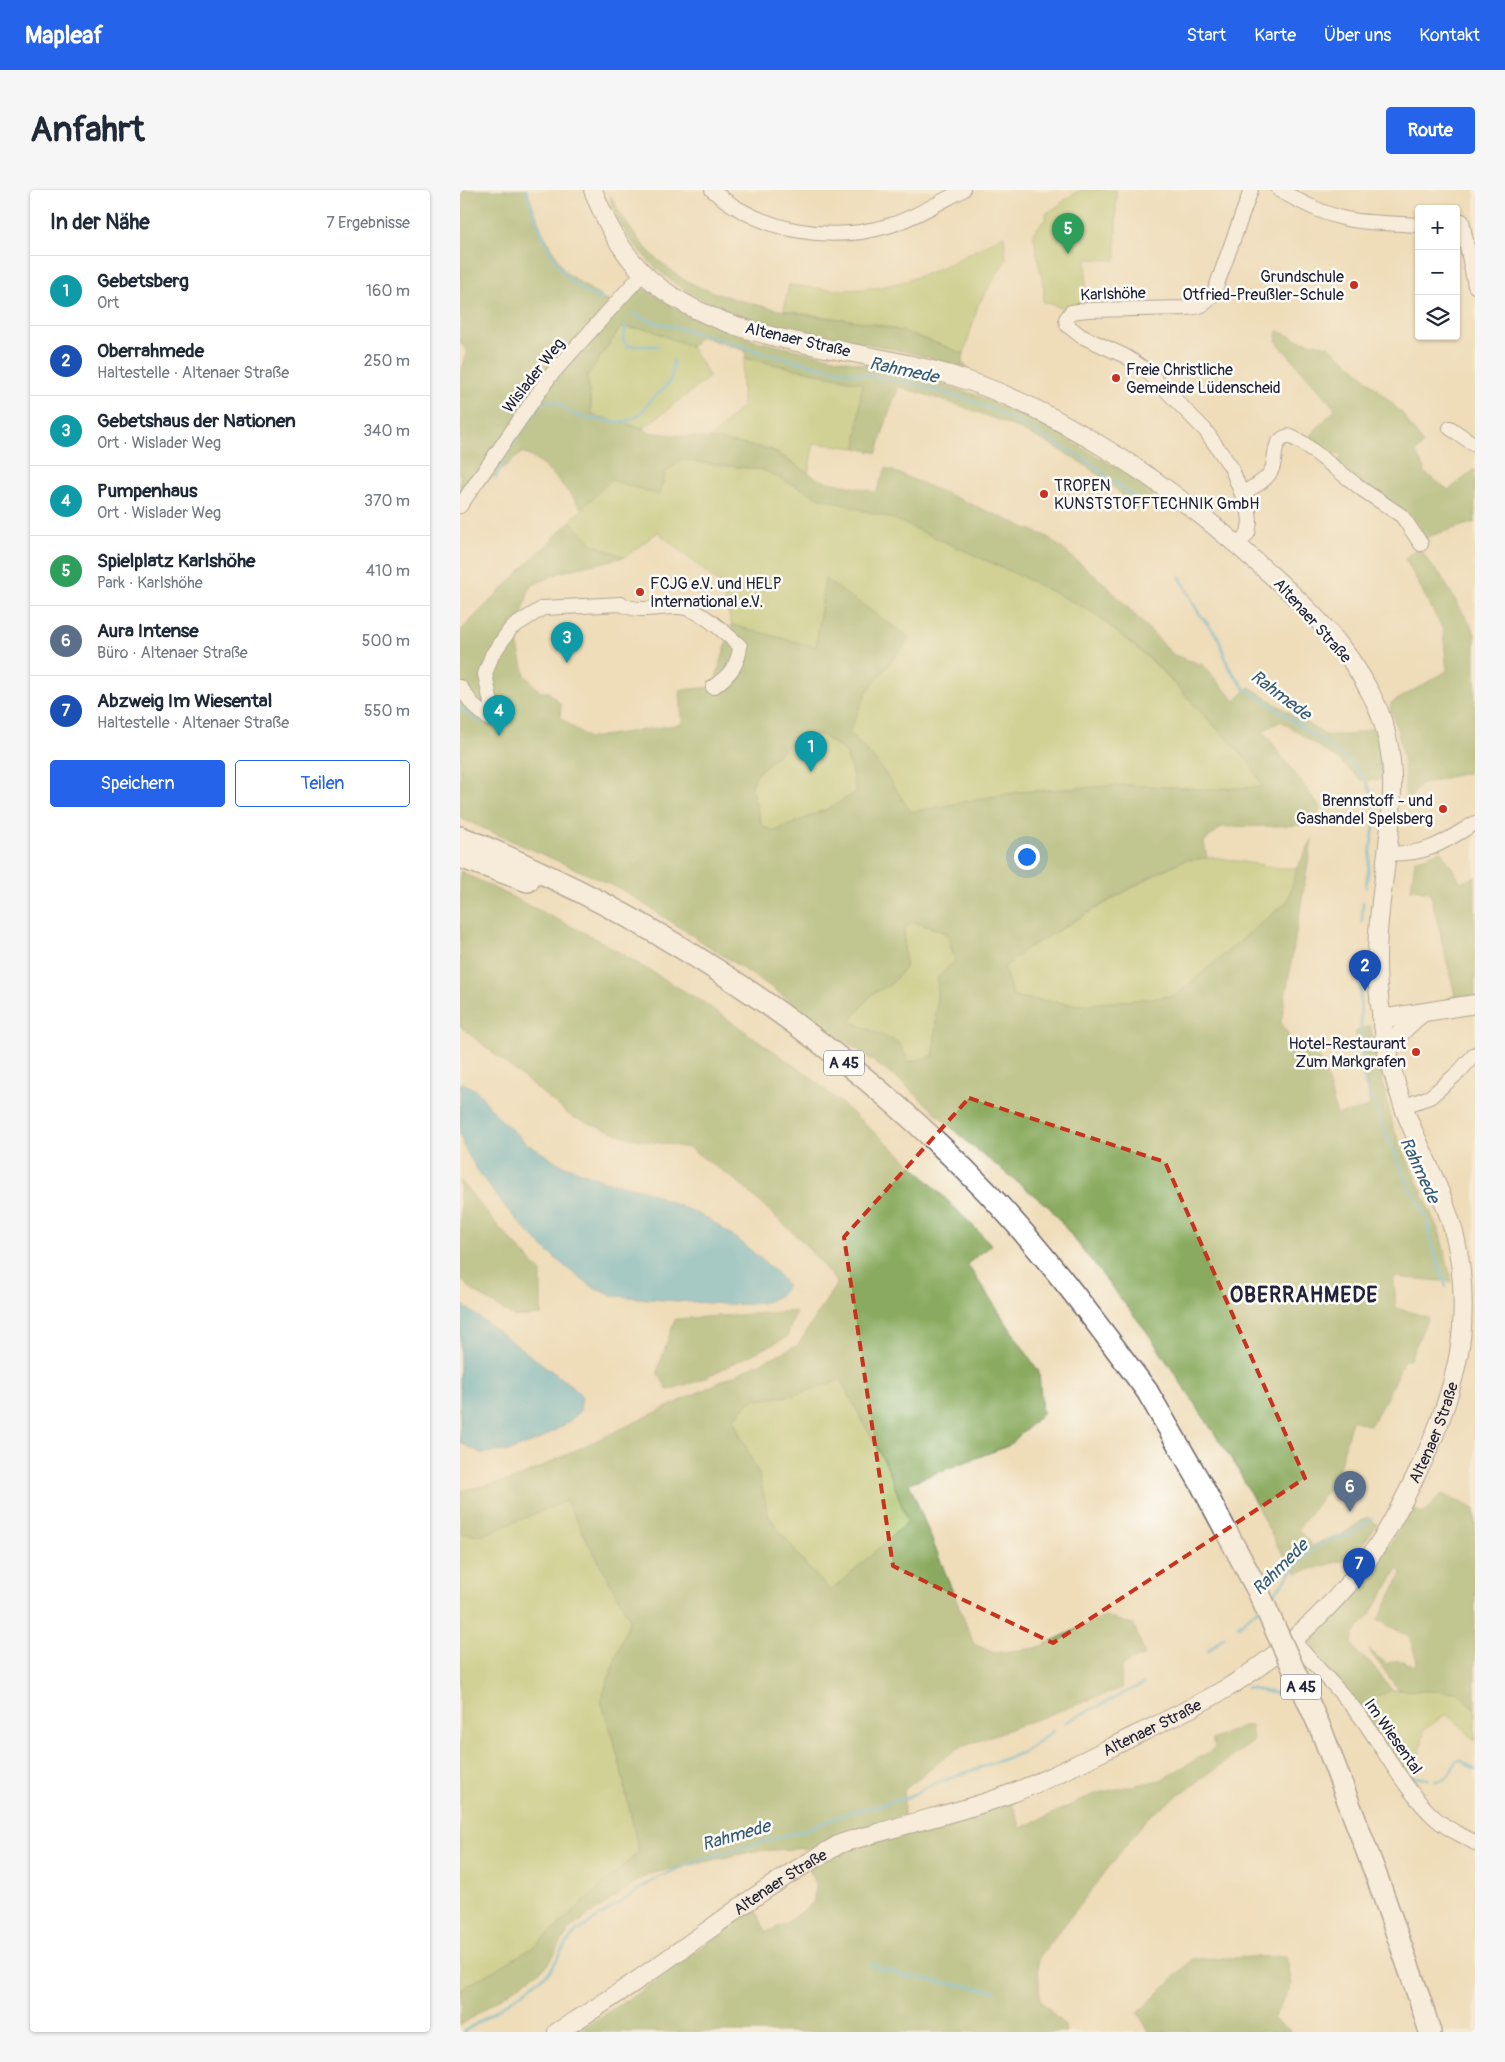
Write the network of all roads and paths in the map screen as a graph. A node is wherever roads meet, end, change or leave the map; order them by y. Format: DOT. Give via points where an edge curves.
graph roads {
  1 [pos="592,190"];
  2 [pos="712,190"];
  3 [pos="963,190"];
  4 [pos="1251,190"];
  5 [pos="1279,190"];
  6 [pos="1464,220"];
  7 [pos="1415,225"];
  8 [pos="643,273"];
  9 [pos="1475,286"];
  10 [pos="1450,428"];
  11 [pos="1475,444"];
  12 [pos="1242,493"];
  13 [pos="460,506"];
  14 [pos="1421,544"];
  15 [pos="1238,545"];
  16 [pos="460,687"];
  17 [pos="713,687"];
  18 [pos="1475,823"];
  19 [pos="460,837"];
  20 [pos="1386,853"];
  21 [pos="460,857"];
  22 [pos="1475,1004"];
  23 [pos="1421,1014"];
  24 [pos="1382,1019"];
  25 [pos="1388,1054"];
  26 [pos="1475,1054"];
  27 [pos="1404,1106"];
  28 [pos="1143,1393"];
  29 [pos="1293,1640"];
  30 [pos="1475,1843"];
  31 [pos="1415,2001"];
  32 [pos="557,2032"];
  33 [pos="1419,2032"];
  34 [pos="1430,2032"];
  1 -- 8 [label="main road, Altenaer Straße" via="609,228"];
  2 -- 3 [label="street" via="737,208 780,227 814,234 852,233 892,225"];
  4 -- 12 [label="street, Karlshöhe" via="1215,290 1206,304 1192,308 1087,310 1071,312 1066,319 1067,325 1081,336 1126,356 1146,369 1205,430 1231,467"];
  5 -- 7 [label="street" via="1309,206 1341,217"];
  6 -- 9 [label="street"];
  8 -- 13 [label="street, Wislader Weg" via="550,376"];
  8 -- 15 [label="main road, Altenaer Straße" via="685,304 742,327 947,374 1018,401 1068,426 1145,474"];
  10 -- 11 [label="street"];
  12 -- 14 [label="street" via="1266,477 1273,466 1278,443 1281,438 1289,436 1402,516"];
  12 -- 15 [label="street, Karlshöhe" via="1250,527"];
  15 -- 20 [label="main road, Altenaer Straße" via="1328,631 1374,698 1388,739 1392,769"];
  16 -- 17 [label="street" via="474,706 489,718 496,714 484,674 492,655 511,628 543,608 622,604 631,610 681,607 701,614 725,632 740,646 739,658 726,678"];
  18 -- 20 [label="street" via="1420,852"];
  19 -- 28 [label="highway, A 45" via="550,877 644,926 758,997 818,1041 884,1096 985,1190 1103,1331"];
  20 -- 24 [label="main road, Altenaer Straße" via="1376,965"];
  21 -- 28 [label="highway, A 45" via="581,901 657,942 755,1002 817,1049 878,1100 980,1196 1026,1247"];
  22 -- 23 [label="main road"];
  23 -- 24 [label="main road"];
  23 -- 25 [label="main road" via="1401,1031"];
  24 -- 25 [label="main road, Altenaer Straße"];
  25 -- 27 [label="main road, Altenaer Straße"];
  26 -- 27 [label="street" via="1430,1097"];
  27 -- 29 [label="main road, Altenaer Straße" via="1452,1226 1462,1270 1462,1335 1438,1428 1392,1522 1348,1583"];
  28 -- 31 [label="highway, A 45, bridge" via="1201,1484 1258,1591 1322,1732 1379,1883"];
  29 -- 30 [label="street, Im Wiesental" via="1363,1720 1412,1794 1436,1819"];
  29 -- 32 [label="main road, Altenaer Straße" via="1228,1687 1056,1775 990,1801 841,1844 776,1881 644,1976"];
  31 -- 33 [label="highway, A 45"];
  31 -- 34 [label="highway, A 45"];
}
